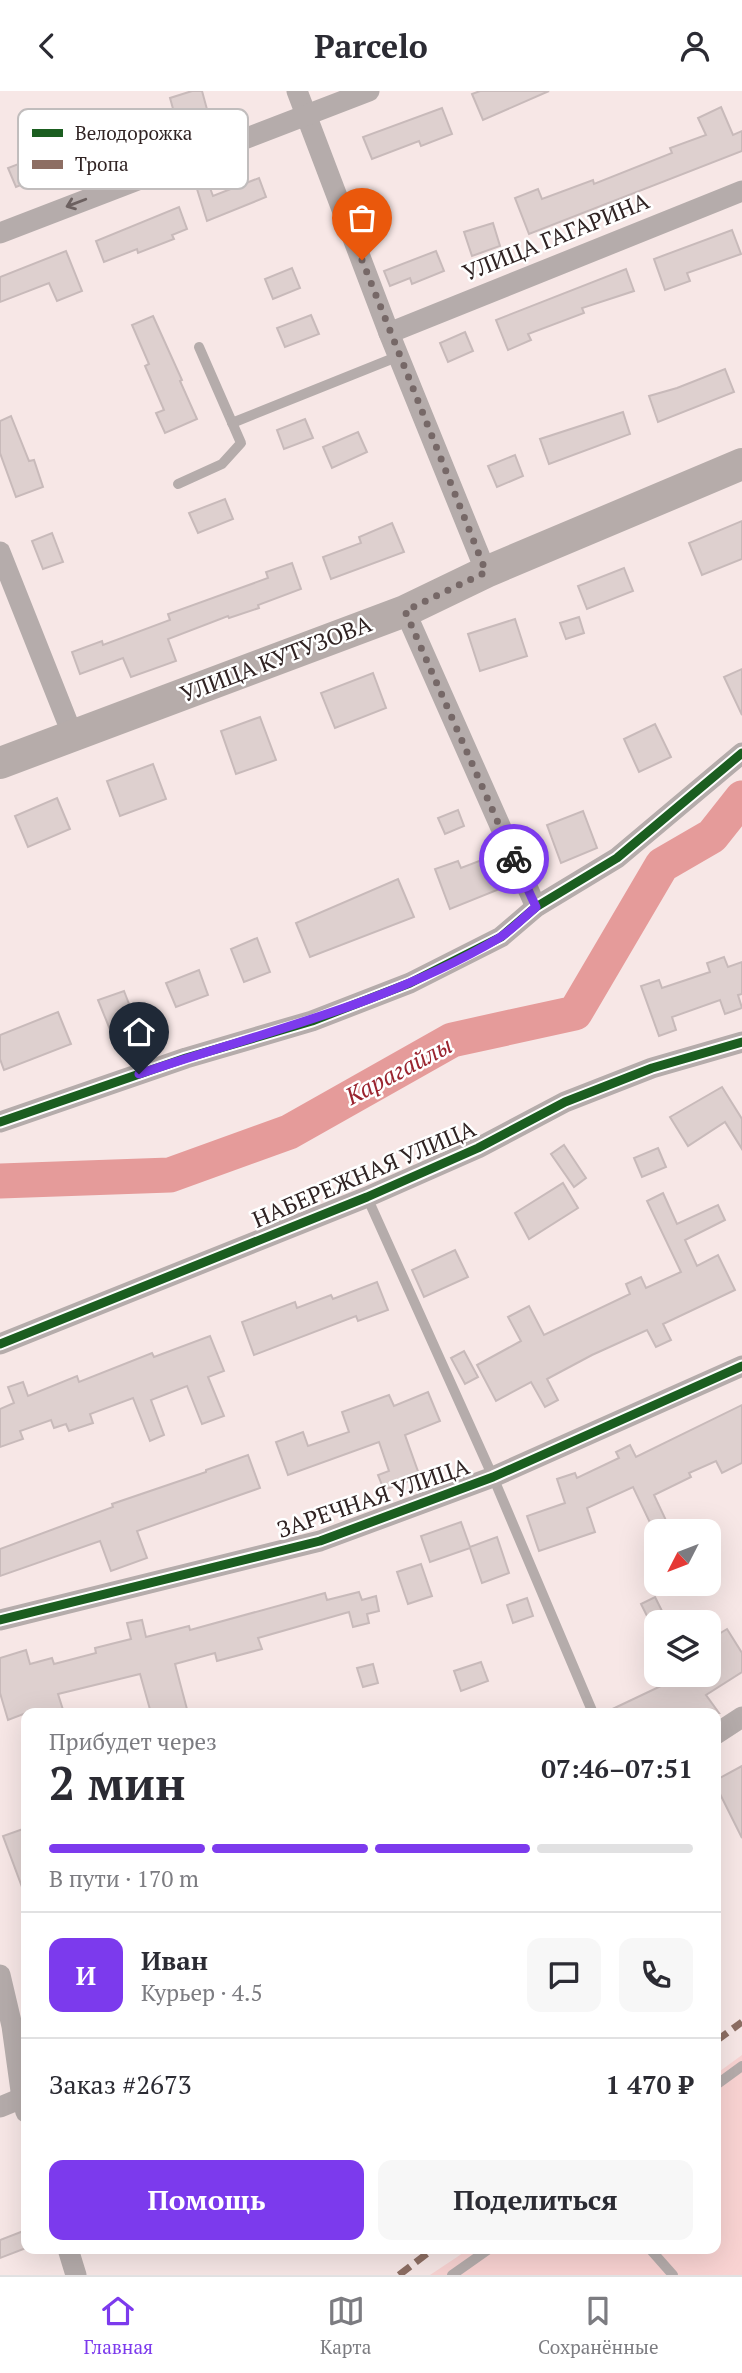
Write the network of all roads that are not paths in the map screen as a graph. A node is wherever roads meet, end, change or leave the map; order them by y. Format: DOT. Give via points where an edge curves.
graph roads {
  1 [pos="297,91"];
  2 [pos="369,91"];
  3 [pos="306,115"];
  4 [pos="248,137"];
  5 [pos="114,189"];
  6 [pos="742,191"];
  7 [pos="0,233"];
  8 [pos="389,333"];
  9 [pos="199,347"];
  10 [pos="399,356"];
  11 [pos="232,423"];
  12 [pos="742,464"];
  13 [pos="178,484"];
  14 [pos="0,552"];
  15 [pos="486,572"];
  16 [pos="405,611"];
  17 [pos="73,736"];
  18 [pos="742,753"];
  19 [pos="0,763"];
  20 [pos="536,907"];
  21 [pos="742,1042"];
  22 [pos="0,1122"];
  23 [pos="367,1197"];
  24 [pos="0,1344"];
  25 [pos="742,1366"];
  26 [pos="493,1477"];
  27 [pos="0,1620"];
  28 [pos="591,1708"];
  29 [pos="742,1717"];
  30 [pos="721,1731"];
  31 [pos="0,1975"];
  32 [pos="19,2024"];
  33 [pos="21,2056"];
  34 [pos="742,2066"];
  35 [pos="721,2081"];
  36 [pos="21,2105"];
  37 [pos="0,2106"];
  38 [pos="70,2254"];
  39 [pos="482,2254"];
  40 [pos="654,2254"];
  41 [pos="76,2275"];
  42 [pos="452,2275"];
  43 [pos="673,2275"];
  1 -- 3 [label="street"];
  2 -- 3 [label="street"];
  3 -- 4 [label="street, one-way"];
  3 -- 8 [label="street"];
  5 -- 7 [label="street, one-way"];
  6 -- 8 [label="street, УЛИЦА ГАГАРИНА"];
  8 -- 10 [label="street"];
  9 -- 11 [label="lane"];
  10 -- 11 [label="lane"];
  10 -- 15 [label="street"];
  11 -- 13 [label="lane" via="241,443 222,464"];
  12 -- 15 [label="main road, УЛИЦА КУТУЗОВА"];
  14 -- 17 [label="street"];
  15 -- 16 [label="main road, УЛИЦА КУТУЗОВА"];
  16 -- 17 [label="main road, УЛИЦА КУТУЗОВА"];
  16 -- 20 [label="street"];
  17 -- 19 [label="main road, УЛИЦА КУТУЗОВА"];
  18 -- 20 [label="street" via="617,858"];
  20 -- 22 [label="street" via="501,937 410,983 312,1021 186,1058"];
  21 -- 23 [label="street, НАБЕРЕЖНАЯ УЛИЦА" via="652,1068 565,1102 478,1148"];
  23 -- 24 [label="street, НАБЕРЕЖНАЯ УЛИЦА"];
  23 -- 26 [label="lane"];
  25 -- 26 [label="street, ЗАРЕЧНАЯ УЛИЦА"];
  26 -- 27 [label="street, ЗАРЕЧНАЯ УЛИЦА" via="320,1541"];
  26 -- 28 [label="lane"];
  29 -- 30 [label="street"];
  31 -- 32 [label="street"];
  32 -- 33 [label="street"];
  34 -- 35 [label="lane"];
  36 -- 37 [label="street"];
  38 -- 41 [label="street"];
  39 -- 42 [label="lane"];
  40 -- 43 [label="lane"];
}
